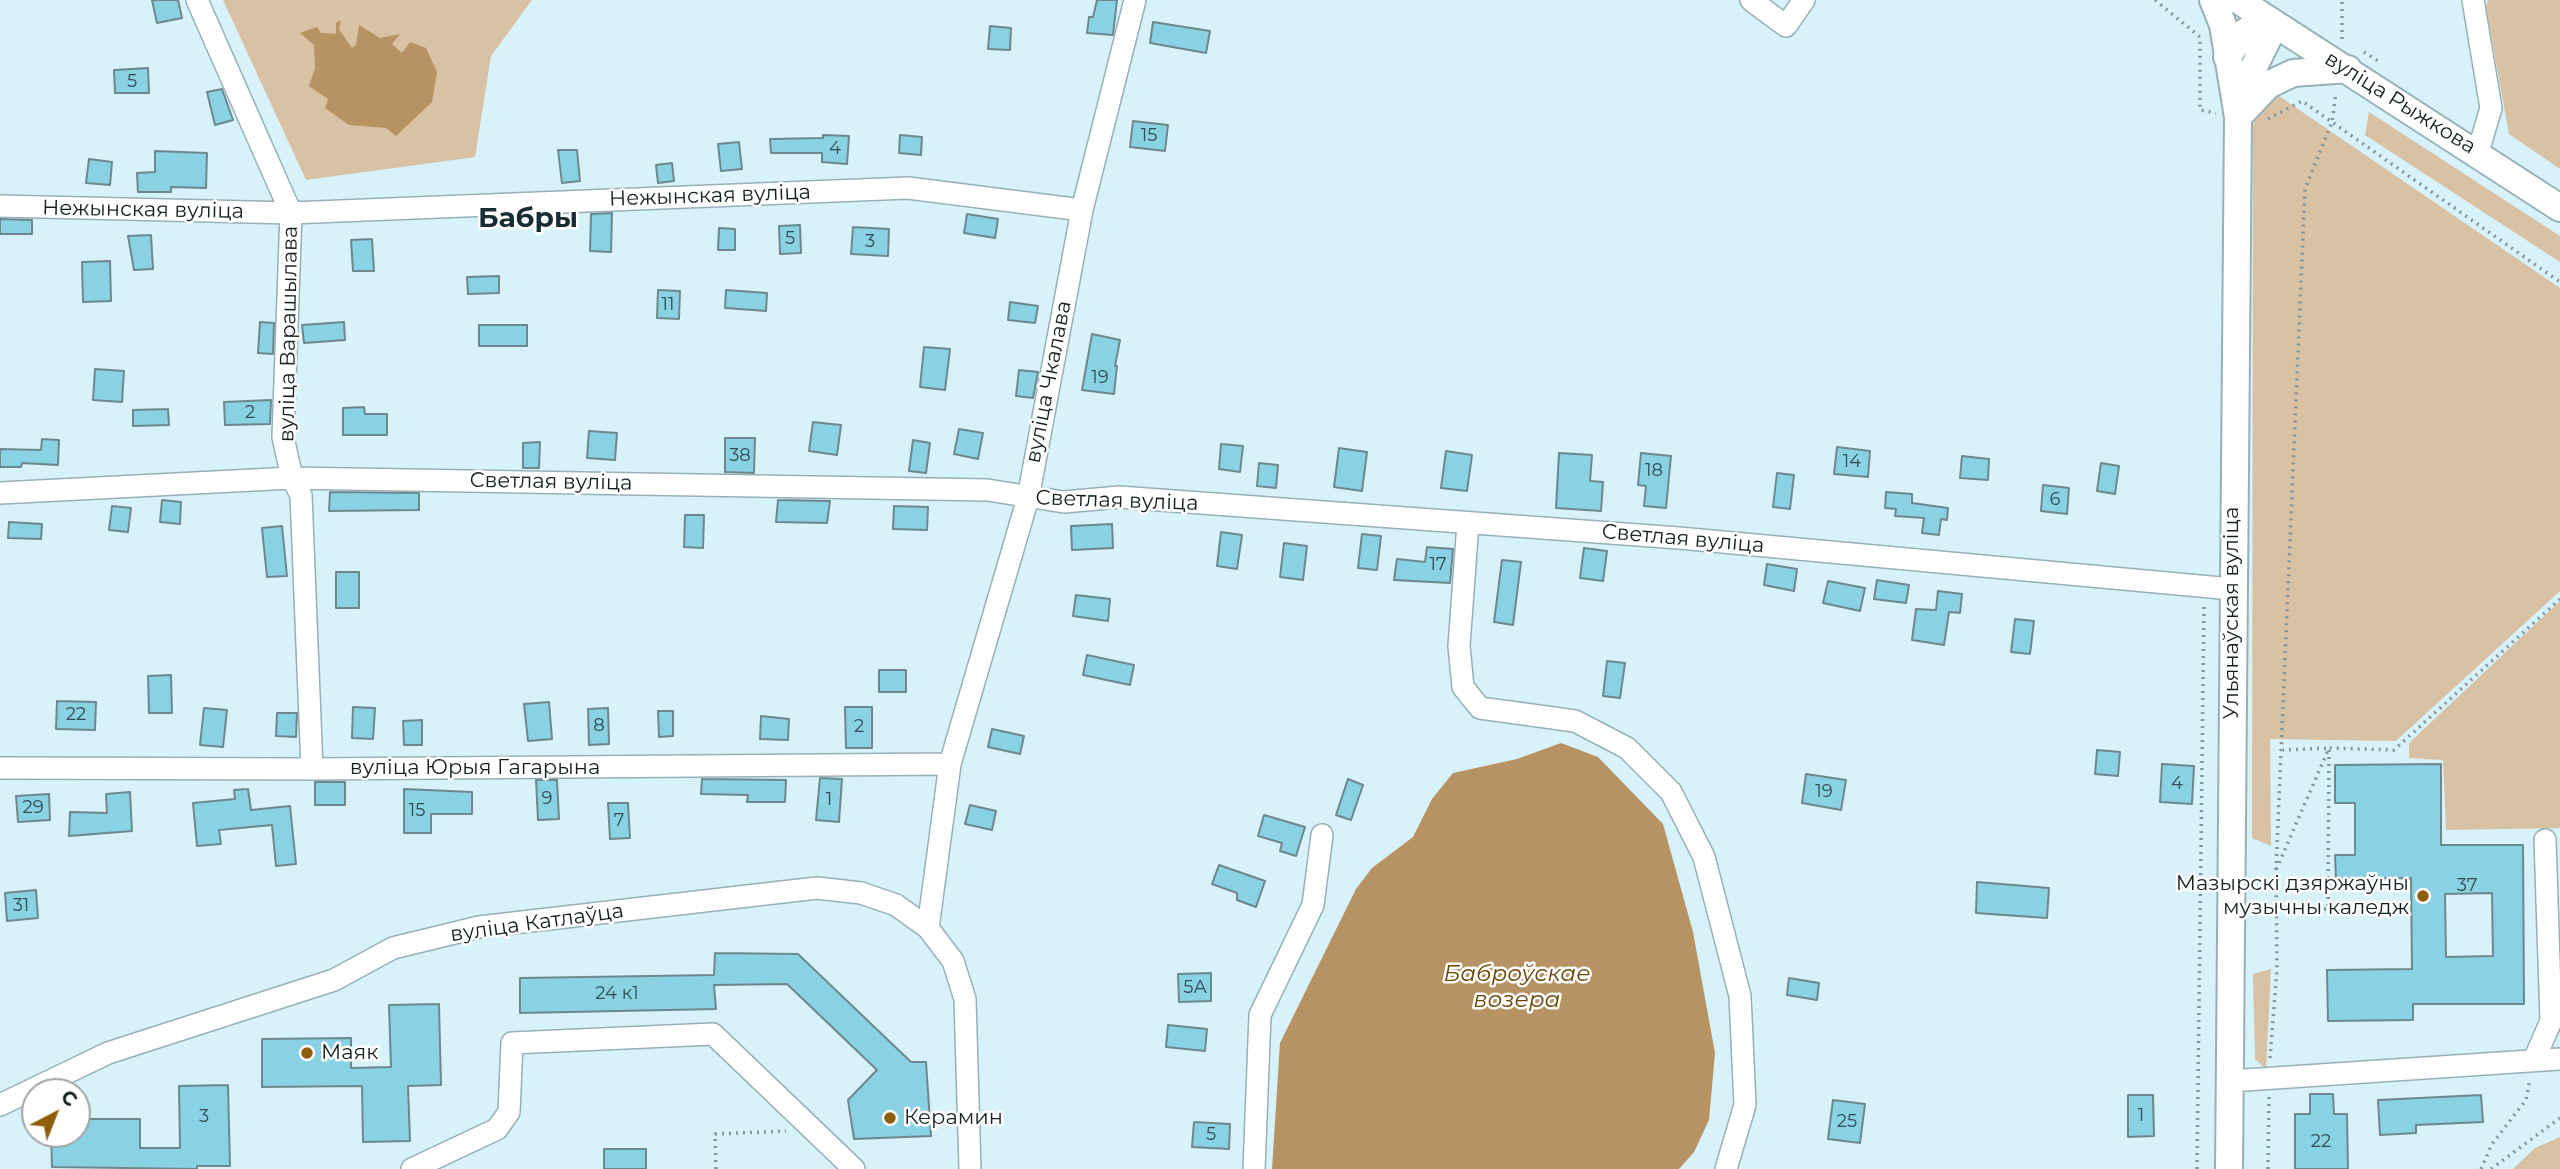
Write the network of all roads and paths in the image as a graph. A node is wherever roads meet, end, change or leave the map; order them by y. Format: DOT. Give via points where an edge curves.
graph roads {
  1 [pos="197,0"];
  2 [pos="1135,0"];
  3 [pos="1751,0"];
  4 [pos="1804,0"];
  5 [pos="2155,0"];
  6 [pos="2213,0"];
  7 [pos="2238,0"];
  8 [pos="2473,0"];
  9 [pos="2162,2"];
  10 [pos="2275,24"];
  11 [pos="2227,57"];
  12 [pos="2348,69"];
  13 [pos="2238,117"];
  14 [pos="2265,121"];
  15 [pos="2332,122"];
  16 [pos="2478,152"];
  17 [pos="0,206"];
  18 [pos="2560,208"];
  19 [pos="1082,210"];
  20 [pos="291,213"];
  21 [pos="2560,282"];
  22 [pos="292,478"];
  23 [pos="0,493"];
  24 [pos="1028,498"];
  25 [pos="1468,523"];
  26 [pos="2204,586"];
  27 [pos="2232,589"];
  28 [pos="2560,599"];
  29 [pos="2329,748"];
  30 [pos="2283,750"];
  31 [pos="950,764"];
  32 [pos="0,768"];
  33 [pos="312,769"];
  34 [pos="1322,835"];
  35 [pos="2545,840"];
  36 [pos="2276,870"];
  37 [pos="2276,909"];
  38 [pos="2328,909"];
  39 [pos="2411,913"];
  40 [pos="928,928"];
  41 [pos="2560,1059"];
  42 [pos="2534,1060"];
  43 [pos="2269,1080"];
  44 [pos="2230,1082"];
  45 [pos="0,1103"];
  46 [pos="2560,1118"];
  47 [pos="812,1129"];
  48 [pos="412,1169"];
  49 [pos="716,1169"];
  50 [pos="853,1169"];
  51 [pos="970,1169"];
  52 [pos="1254,1169"];
  53 [pos="1726,1169"];
  54 [pos="2197,1169"];
  55 [pos="2229,1169"];
  56 [pos="2268,1169"];
  57 [pos="2482,1169"];
  58 [pos="2491,1169"];
  1 -- 20 [label="street, вуліца Варашылава"];
  2 -- 19 [label="street, вуліца Чкалава"];
  3 -- 4 [label="street" via="1786,26"];
  5 -- 9 [label="path"];
  6 -- 11 [label="main road, Ульянаўская вуліца" via="2223,25"];
  7 -- 10 [label="main road, вуліца Рыжкова"];
  8 -- 16 [label="street" via="2491,108"];
  9 -- 13 [label="path" via="2200,37 2200,110"];
  10 -- 11 [label="main road" via="2256,25 2245,32"];
  10 -- 12 [label="main road, вуліца Рыжкова"];
  10 -- 13 [label="main road" via="2251,73"];
  11 -- 13 [label="main road, Ульянаўская вуліца"];
  12 -- 13 [label="main road" via="2293,74 2268,85"];
  12 -- 16 [label="main road, вуліца Рыжкова"];
  13 -- 27 [label="main road, Ульянаўская вуліца"];
  14 -- 15 [label="path" via="2302,100"];
  15 -- 21 [label="path"];
  15 -- 30 [label="path" via="2305,188"];
  16 -- 18 [label="main road, вуліца Рыжкова"];
  17 -- 20 [label="street, Нежынская вуліца"];
  19 -- 20 [label="street, Нежынская вуліца" via="908,188"];
  19 -- 24 [label="street, вуліца Чкалава"];
  20 -- 22 [label="street, вуліца Варашылава" via="283,437"];
  22 -- 23 [label="street, Светлая вуліца"];
  22 -- 24 [label="street, Светлая вуліца" via="987,490"];
  22 -- 33 [label="street, вуліца Варашылава" via="301,495"];
  24 -- 25 [label="street, Светлая вуліца" via="1064,502 1119,497"];
  24 -- 31 [label="street, вуліца Чкалава"];
  25 -- 26 [label="street, Светлая вуліца"];
  25 -- 53 [label="street" via="1459,646 1463,687 1480,708 1575,721 1627,748 1671,792 1704,858 1740,996 1745,1105"];
  26 -- 27 [label="street, Светлая вуліца"];
  26 -- 54 [label="path"];
  27 -- 44 [label="main road, Ульянаўская вуліца"];
  28 -- 29 [label="path" via="2394,750"];
  29 -- 30 [label="path"];
  29 -- 36 [label="path"];
  29 -- 38 [label="path"];
  30 -- 36 [label="path"];
  31 -- 33 [label="street, вуліца Юрыя Гагарына"];
  31 -- 40 [label="street, вуліца Чкалава"];
  32 -- 33 [label="street, вуліца Юрыя Гагарына"];
  34 -- 52 [label="street" via="1313,905 1260,1014"];
  35 -- 42 [label="street" via="2551,1021"];
  36 -- 37 [label="path"];
  37 -- 38 [label="path"];
  37 -- 43 [label="path"];
  38 -- 39 [label="path"];
  40 -- 45 [label="street, вуліца Катлаўца" via="896,905 861,893 817,888 479,927 393,948 334,980 108,1053"];
  40 -- 51 [label="street, вуліца Катлаўца" via="953,961 965,999"];
  41 -- 42 [label="street"];
  42 -- 43 [label="street"];
  42 -- 57 [label="path" via="2526,1100 2492,1144"];
  43 -- 44 [label="street"];
  43 -- 56 [label="path"];
  44 -- 55 [label="main road, Ульянаўская вуліца"];
  46 -- 58 [label="path"];
  47 -- 48 [label="street" via="713,1034 512,1043 509,1112 496,1129"];
  47 -- 49 [label="path" via="715,1134"];
  47 -- 50 [label="street"];
}
